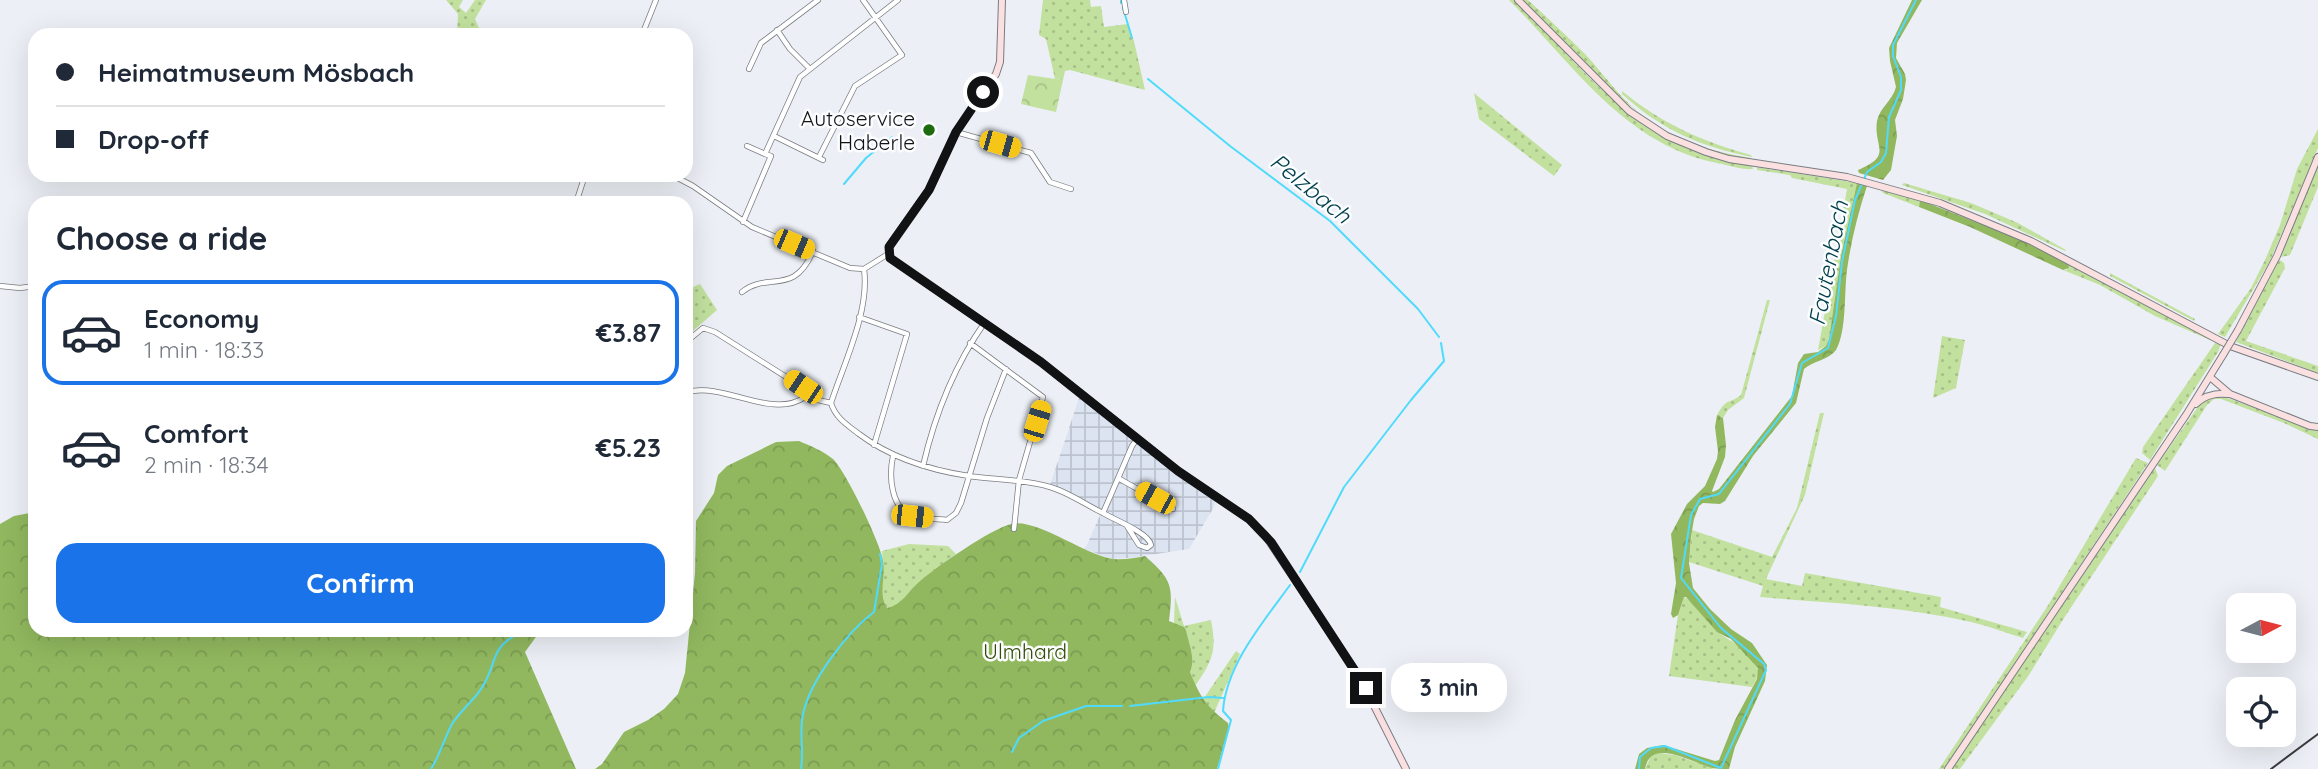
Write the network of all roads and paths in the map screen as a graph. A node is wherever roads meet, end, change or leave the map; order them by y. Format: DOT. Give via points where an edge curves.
graph roads {
  1 [pos="656,0"];
  2 [pos="818,0"];
  3 [pos="863,0"];
  4 [pos="898,0"];
  5 [pos="1002,0"];
  6 [pos="1124,0"];
  7 [pos="1518,0"];
  8 [pos="1126,12"];
  9 [pos="875,19"];
  10 [pos="645,28"];
  11 [pos="777,30"];
  12 [pos="809,68"];
  13 [pos="749,69"];
  14 [pos="956,132"];
  15 [pos="774,136"];
  16 [pos="747,146"];
  17 [pos="765,154"];
  18 [pos="2318,158"];
  19 [pos="685,182"];
  20 [pos="1071,189"];
  21 [pos="743,222"];
  22 [pos="813,251"];
  23 [pos="888,254"];
  24 [pos="864,269"];
  25 [pos="0,286"];
  26 [pos="28,287"];
  27 [pos="743,292"];
  28 [pos="859,317"];
  29 [pos="985,322"];
  30 [pos="693,336"];
  31 [pos="970,343"];
  32 [pos="1006,369"];
  33 [pos="2318,377"];
  34 [pos="2208,380"];
  35 [pos="693,390"];
  36 [pos="2216,393"];
  37 [pos="2230,394"];
  38 [pos="805,397"];
  39 [pos="831,402"];
  40 [pos="2186,415"];
  41 [pos="2318,427"];
  42 [pos="1137,439"];
  43 [pos="874,445"];
  44 [pos="893,456"];
  45 [pos="923,466"];
  46 [pos="969,476"];
  47 [pos="1118,478"];
  48 [pos="1019,481"];
  49 [pos="1173,509"];
  50 [pos="1103,513"];
  51 [pos="1127,526"];
  52 [pos="1014,529"];
  53 [pos="1406,769"];
  54 [pos="1948,769"];
  1 -- 10 [label="street"];
  2 -- 11 [label="street"];
  3 -- 9 [label="street"];
  4 -- 9 [label="street"];
  5 -- 14 [label="main road" via="996,74"];
  6 -- 8 [label="street"];
  7 -- 33 [label="main road" via="1629,111 1667,136 1729,159 1858,180 1940,203 2013,233 2230,346"];
  9 -- 12 [label="street"];
  9 -- 15 [label="street" via="902,55 855,86 821,159"];
  11 -- 12 [label="street"];
  11 -- 13 [label="street" via="761,43"];
  12 -- 15 [label="street" via="800,77"];
  14 -- 20 [label="street" via="1031,153 1050,182"];
  14 -- 23 [label="main road" via="929,190"];
  15 -- 17 [label="street"];
  16 -- 17 [label="street"];
  17 -- 21 [label="street" via="771,156"];
  18 -- 34 [label="main road, bridge" via="2277,256"];
  19 -- 21 [label="street"];
  21 -- 22 [label="street"];
  22 -- 24 [label="street" via="850,268"];
  22 -- 27 [label="street" via="794,278 756,284"];
  23 -- 24 [label="street"];
  23 -- 29 [label="main road"];
  24 -- 28 [label="street" via="866,284"];
  25 -- 26 [label="street"];
  28 -- 39 [label="street"];
  28 -- 43 [label="street" via="906,334"];
  29 -- 31 [label="street"];
  29 -- 42 [label="main road"];
  30 -- 38 [label="street" via="703,328 715,332 803,387"];
  31 -- 32 [label="street"];
  31 -- 45 [label="street" via="935,417"];
  32 -- 46 [label="street"];
  32 -- 48 [label="street" via="1043,397"];
  34 -- 36 [label="main road"];
  34 -- 37 [label="main road"];
  34 -- 40 [label="main road"];
  35 -- 38 [label="street" via="701,388 768,403 797,403"];
  36 -- 37 [label="main road"];
  36 -- 40 [label="main road" via="2199,401"];
  37 -- 41 [label="main road"];
  38 -- 39 [label="street"];
  39 -- 43 [label="street" via="834,413"];
  40 -- 54 [label="main road"];
  42 -- 47 [label="street"];
  42 -- 53 [label="main road" via="1249,519 1271,542 1359,676"];
  43 -- 44 [label="street"];
  44 -- 45 [label="street"];
  44 -- 46 [label="street" via="893,489 898,503 912,516 947,520 956,513"];
  45 -- 46 [label="street"];
  46 -- 48 [label="street"];
  47 -- 49 [label="street"];
  47 -- 50 [label="street"];
  48 -- 50 [label="street" via="1052,487"];
  48 -- 52 [label="street"];
  50 -- 51 [label="street"];
  51 -- 51 [label="street" via="1147,536 1151,545 1139,545"];
}
